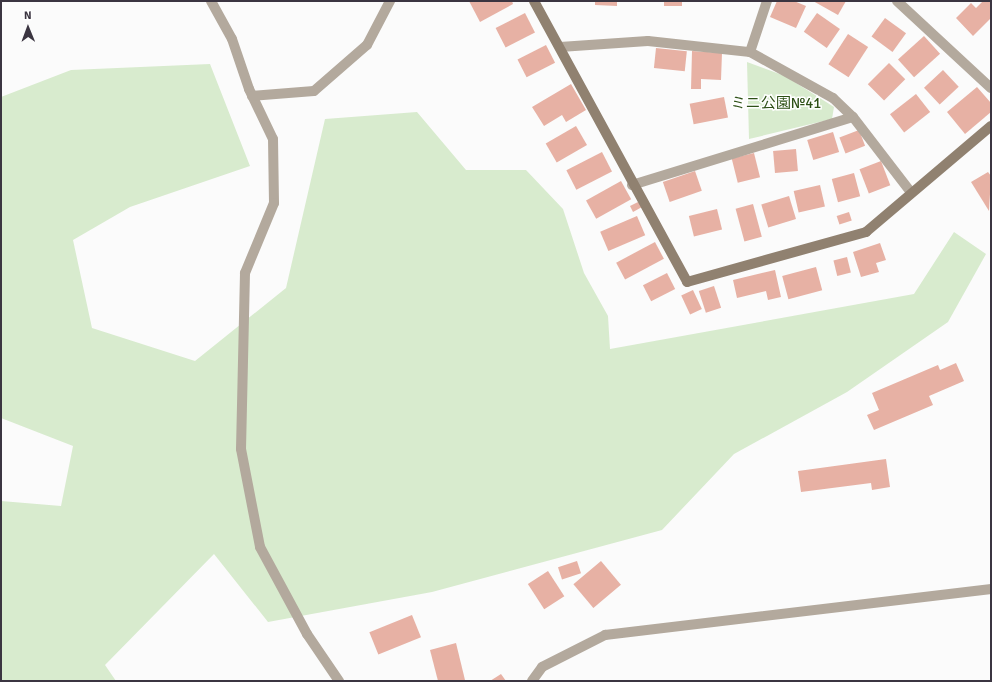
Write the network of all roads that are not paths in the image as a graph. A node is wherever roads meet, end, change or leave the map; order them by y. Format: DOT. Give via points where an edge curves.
graph roads {
  1 [pos="211,1"];
  2 [pos="390,1"];
  3 [pos="534,1"];
  4 [pos="767,1"];
  5 [pos="897,1"];
  6 [pos="560,47"];
  7 [pos="750,52"];
  8 [pos="991,88"];
  9 [pos="252,96"];
  10 [pos="853,118"];
  11 [pos="991,126"];
  12 [pos="632,185"];
  13 [pos="910,191"];
  14 [pos="991,589"];
  15 [pos="339,681"];
  16 [pos="532,681"];
  1 -- 9 [label="street" via="232,40"];
  2 -- 9 [label="street" via="367,45 314,91"];
  3 -- 6 [label="street"];
  4 -- 7 [label="street"];
  5 -- 8 [label="street"];
  6 -- 7 [label="street" via="648,41"];
  6 -- 12 [label="street"];
  7 -- 10 [label="street" via="833,98"];
  9 -- 15 [label="street" via="273,139 274,203 245,273 241,449 260,547 308,634"];
  10 -- 12 [label="street"];
  10 -- 13 [label="street"];
  11 -- 13 [label="street"];
  12 -- 13 [label="street" via="686,282 866,232"];
  14 -- 16 [label="street" via="605,635 542,667"];
}
